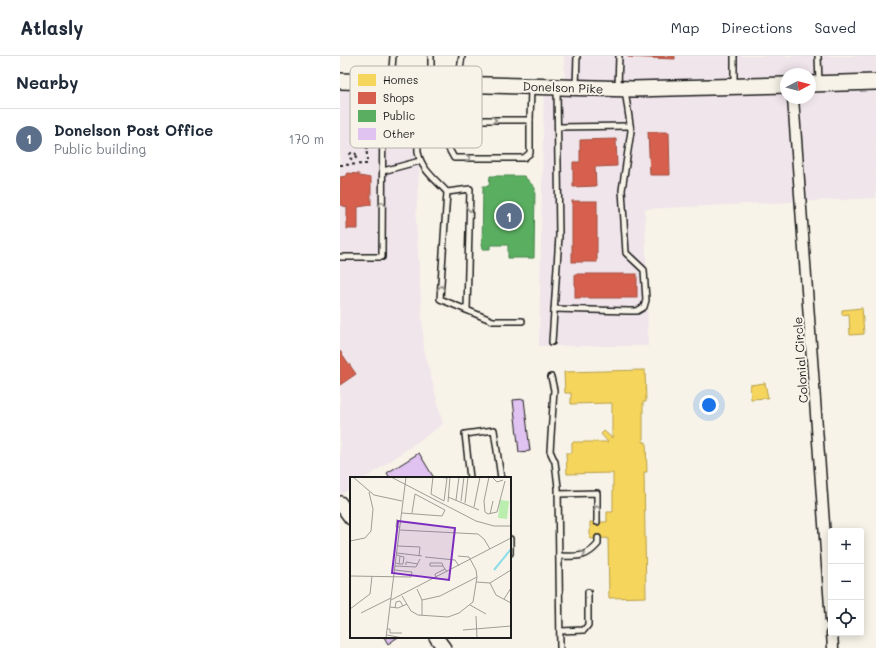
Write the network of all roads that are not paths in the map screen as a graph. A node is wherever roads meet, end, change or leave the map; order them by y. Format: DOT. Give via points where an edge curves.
graph roads {
  1 [pos="392,56"];
  2 [pos="431,56"];
  3 [pos="462,56"];
  4 [pos="577,56"];
  5 [pos="619,56"];
  6 [pos="734,56"];
  7 [pos="818,56"];
  8 [pos="390,66"];
  9 [pos="428,66"];
  10 [pos="459,66"];
  11 [pos="816,75"];
  12 [pos="340,81"];
  13 [pos="350,81"];
  14 [pos="876,82"];
  15 [pos="816,84"];
  16 [pos="482,85"];
  17 [pos="780,85"];
  18 [pos="531,86"];
  19 [pos="557,87"];
  20 [pos="734,87"];
  21 [pos="576,88"];
  22 [pos="622,89"];
  23 [pos="793,104"];
  24 [pos="482,120"];
  25 [pos="530,120"];
  26 [pos="630,126"];
  27 [pos="558,128"];
  28 [pos="384,148"];
  29 [pos="418,148"];
  30 [pos="449,148"];
  31 [pos="420,161"];
  32 [pos="383,170"];
  33 [pos="447,192"];
  34 [pos="340,257"];
  35 [pos="554,309"];
  36 [pos="467,310"];
  37 [pos="522,321"];
  38 [pos="552,342"];
  39 [pos="551,377"];
  40 [pos="470,477"];
  41 [pos="501,477"];
  42 [pos="558,494"];
  43 [pos="597,522"];
  44 [pos="598,538"];
  45 [pos="559,556"];
  46 [pos="588,592"];
  47 [pos="830,600"];
  48 [pos="560,631"];
  49 [pos="832,636"];
  50 [pos="437,638"];
  51 [pos="444,648"];
  52 [pos="560,648"];
  53 [pos="833,648"];
  1 -- 8 [label="lane"];
  2 -- 9 [label="lane"];
  3 -- 10 [label="lane"];
  4 -- 21 [label="lane"];
  5 -- 22 [label="lane"];
  6 -- 20 [label="lane"];
  7 -- 11 [label="lane"];
  12 -- 13 [label="main road, Donelson Pike"];
  14 -- 15 [label="main road"];
  16 -- 18 [label="main road, Donelson Pike"];
  17 -- 20 [label="main road, Donelson Pike"];
  18 -- 19 [label="main road, Donelson Pike"];
  18 -- 25 [label="lane"];
  19 -- 21 [label="main road, Donelson Pike"];
  19 -- 27 [label="lane"];
  20 -- 22 [label="main road, Donelson Pike"];
  21 -- 22 [label="main road, Donelson Pike"];
  22 -- 26 [label="lane"];
  23 -- 47 [label="street, Colonial Circle"];
  24 -- 25 [label="lane, one-way"];
  30 -- 25 [label="lane, one-way" via="454,158 524,158 530,153"];
  26 -- 27 [label="lane"];
  26 -- 35 [label="lane" via="622,190 626,253 644,270 644,307 637,311"];
  27 -- 35 [label="lane" via="558,236"];
  28 -- 32 [label="lane"];
  29 -- 31 [label="lane"];
  31 -- 32 [label="lane"];
  31 -- 33 [label="lane"];
  34 -- 32 [label="lane, one-way" via="382,257"];
  36 -- 33 [label="lane, one-way" via="440,299"];
  33 -- 36 [label="lane, one-way" via="470,189"];
  35 -- 38 [label="lane"];
  36 -- 37 [label="lane" via="493,320"];
  39 -- 42 [label="lane" via="554,390 550,451 555,462"];
  40 -- 41 [label="lane" via="465,434 494,430"];
  43 -- 42 [label="lane, one-way" via="597,494"];
  42 -- 45 [label="lane"];
  45 -- 44 [label="lane, one-way" via="584,556 598,544"];
  45 -- 48 [label="lane"];
  46 -- 48 [label="lane" via="588,625 584,630"];
  48 -- 52 [label="lane"];
  49 -- 53 [label="street"];
  50 -- 51 [label="street"];
}
